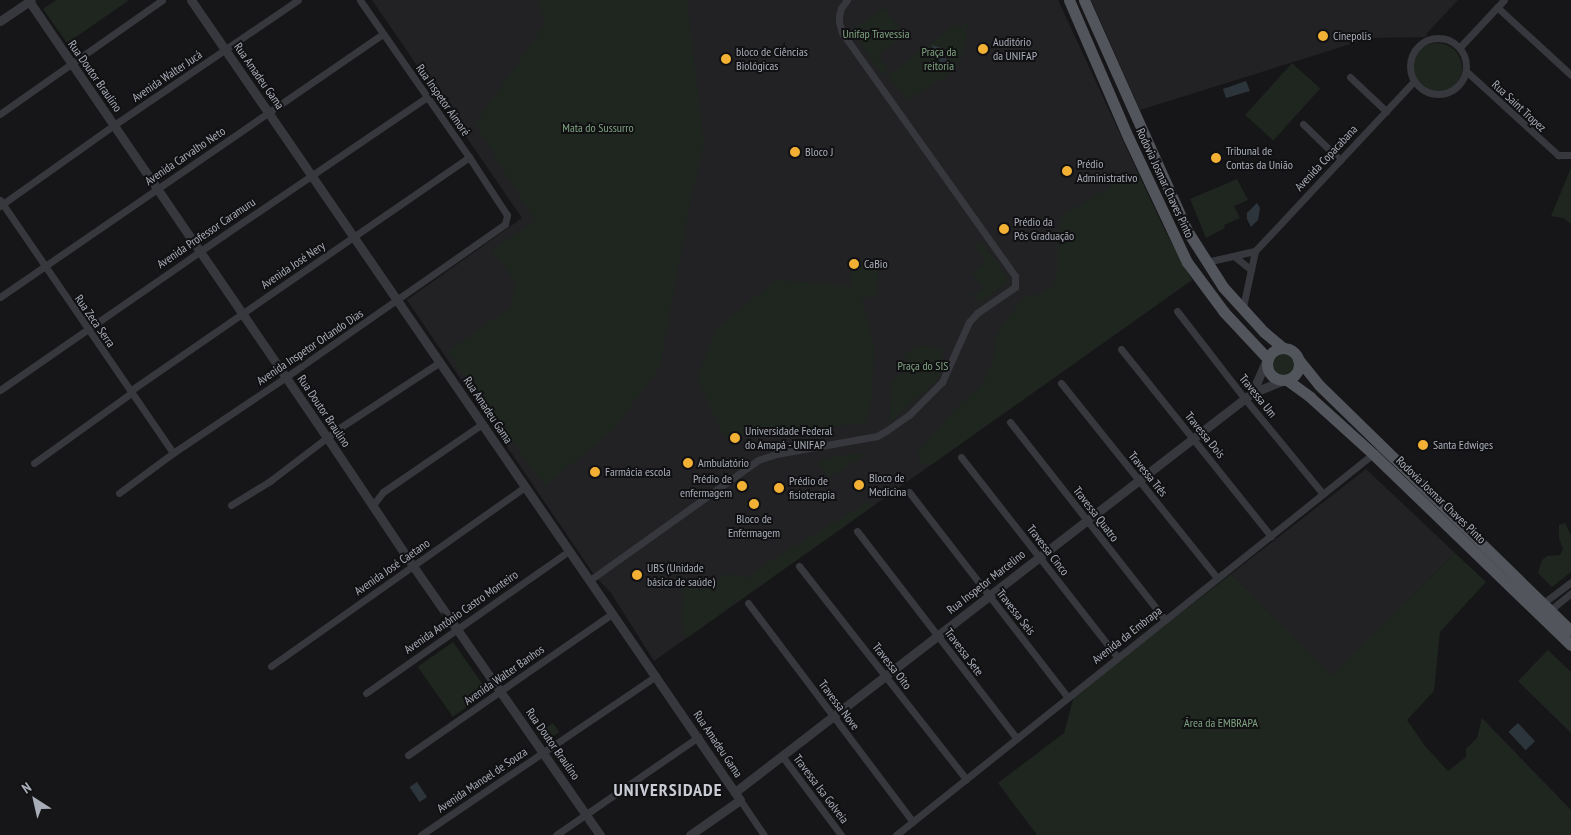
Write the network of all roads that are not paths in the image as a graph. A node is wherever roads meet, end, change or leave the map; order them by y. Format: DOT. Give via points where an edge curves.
graph roads {
  1 [pos="29,0"];
  2 [pos="162,0"];
  3 [pos="191,0"];
  4 [pos="298,0"];
  5 [pos="360,0"];
  6 [pos="847,0"];
  7 [pos="1068,0"];
  8 [pos="1084,0"];
  9 [pos="1504,0"];
  10 [pos="1497,8"];
  11 [pos="0,21"];
  12 [pos="383,34"];
  13 [pos="1460,47"];
  14 [pos="226,50"];
  15 [pos="71,63"];
  16 [pos="1466,71"];
  17 [pos="1571,75"];
  18 [pos="1350,77"];
  19 [pos="1414,81"];
  20 [pos="427,98"];
  21 [pos="1386,111"];
  22 [pos="268,112"];
  23 [pos="0,114"];
  24 [pos="1303,124"];
  25 [pos="114,125"];
  26 [pos="1571,155"];
  27 [pos="469,157"];
  28 [pos="1340,160"];
  29 [pos="311,175"];
  30 [pos="156,189"];
  31 [pos="1,204"];
  32 [pos="507,215"];
  33 [pos="354,237"];
  34 [pos="1254,251"];
  35 [pos="199,252"];
  36 [pos="1234,256"];
  37 [pos="1206,262"];
  38 [pos="44,267"];
  39 [pos="1251,270"];
  40 [pos="0,297"];
  41 [pos="398,300"];
  42 [pos="1243,307"];
  43 [pos="1177,312"];
  44 [pos="241,313"];
  45 [pos="87,329"];
  46 [pos="1283,348"];
  47 [pos="1121,349"];
  48 [pos="1298,359"];
  49 [pos="1267,360"];
  50 [pos="440,362"];
  51 [pos="286,377"];
  52 [pos="1285,380"];
  53 [pos="1061,384"];
  54 [pos="0,390"];
  55 [pos="131,392"];
  56 [pos="1252,393"];
  57 [pos="1245,399"];
  58 [pos="1010,422"];
  59 [pos="482,424"];
  60 [pos="1193,438"];
  61 [pos="328,439"];
  62 [pos="173,453"];
  63 [pos="1373,454"];
  64 [pos="961,457"];
  65 [pos="34,463"];
  66 [pos="1139,480"];
  67 [pos="526,486"];
  68 [pos="909,492"];
  69 [pos="119,493"];
  70 [pos="1323,494"];
  71 [pos="231,505"];
  72 [pos="372,506"];
  73 [pos="1087,521"];
  74 [pos="857,531"];
  75 [pos="1271,536"];
  76 [pos="569,551"];
  77 [pos="1039,557"];
  78 [pos="413,566"];
  79 [pos="799,566"];
  80 [pos="1217,578"];
  81 [pos="590,580"];
  82 [pos="1571,582"];
  83 [pos="1571,593"];
  84 [pos="989,596"];
  85 [pos="748,603"];
  86 [pos="1546,607"];
  87 [pos="613,613"];
  88 [pos="1165,620"];
  89 [pos="457,629"];
  90 [pos="1571,631"];
  91 [pos="938,636"];
  92 [pos="1571,645"];
  93 [pos="1117,657"];
  94 [pos="271,666"];
  95 [pos="656,676"];
  96 [pos="885,676"];
  97 [pos="501,691"];
  98 [pos="366,693"];
  99 [pos="1068,698"];
  100 [pos="833,716"];
  101 [pos="698,737"];
  102 [pos="1017,739"];
  103 [pos="544,752"];
  104 [pos="408,755"];
  105 [pos="782,756"];
  106 [pos="966,779"];
  107 [pos="735,792"];
  108 [pos="740,800"];
  109 [pos="586,814"];
  110 [pos="913,822"];
  111 [pos="431,832"];
  112 [pos="421,835"];
  113 [pos="556,835"];
  114 [pos="600,835"];
  115 [pos="690,835"];
  116 [pos="764,835"];
  117 [pos="841,835"];
  118 [pos="896,835"];
  1 -- 11 [label="street"];
  1 -- 15 [label="street, Rua Doutor Braulino"];
  2 -- 15 [label="street"];
  3 -- 14 [label="street, Rua Amadeu Gama"];
  4 -- 14 [label="street, Avenida Walter Jucá"];
  5 -- 12 [label="street, Rua Inspetor Aimoré"];
  6 -- 81 [label="street" via="841,8 838,22 842,33 1015,276 1015,287 977,313 969,322 942,382 886,432 758,460"];
  7 -- 49 [label="main road, Rodovia Josmar Chaves Pinto" via="1187,262 1224,312"];
  8 -- 37 [label="main road, Rodovia Josmar Chaves Pinto" via="1188,232"];
  9 -- 10 [label="street"];
  10 -- 13 [label="street"];
  10 -- 17 [label="street"];
  12 -- 20 [label="street, Rua Inspetor Aimoré"];
  12 -- 22 [label="street, Avenida Carvalho Neto"];
  13 -- 16 [label="street" via="1465,56"];
  13 -- 19 [label="street" via="1442,38 1431,38 1422,43 1410,60"];
  14 -- 22 [label="street, Rua Amadeu Gama"];
  14 -- 25 [label="street, Avenida Walter Jucá"];
  15 -- 23 [label="street"];
  15 -- 25 [label="street, Rua Doutor Braulino"];
  16 -- 19 [label="street" via="1458,85 1445,93 1430,93"];
  16 -- 26 [label="street, Rua Saint Tropez" via="1558,155"];
  18 -- 21 [label="street"];
  19 -- 21 [label="street, Avenida Copacabana"];
  20 -- 27 [label="street, Rua Inspetor Aimoré"];
  20 -- 29 [label="street, Avenida Professor Caramuru"];
  21 -- 28 [label="street, Avenida Copacabana"];
  22 -- 29 [label="street, Rua Amadeu Gama"];
  22 -- 30 [label="street, Avenida Carvalho Neto"];
  24 -- 28 [label="street"];
  25 -- 30 [label="street, Rua Doutor Braulino"];
  25 -- 31 [label="street, Avenida Walter Jucá"];
  27 -- 32 [label="street, Rua Inspetor Aimoré"];
  27 -- 33 [label="street, Avenida José Nery"];
  28 -- 34 [label="street, Avenida Copacabana"];
  29 -- 33 [label="street, Rua Amadeu Gama"];
  29 -- 35 [label="street, Avenida Professor Caramuru"];
  30 -- 35 [label="street, Rua Doutor Braulino"];
  30 -- 38 [label="street, Avenida Carvalho Neto"];
  31 -- 38 [label="street, Rua Zeca Serra"];
  32 -- 41 [label="street, Avenida Inspetor Orlando Dias" via="502,228"];
  33 -- 41 [label="street, Rua Amadeu Gama"];
  33 -- 44 [label="street, Avenida José Nery"];
  34 -- 36 [label="street"];
  34 -- 39 [label="street"];
  35 -- 44 [label="street, Rua Doutor Braulino"];
  35 -- 45 [label="street, Avenida Professor Caramuru"];
  36 -- 37 [label="street"];
  36 -- 39 [label="street"];
  37 -- 42 [label="main road, Rodovia Josmar Chaves Pinto" via="1223,287"];
  38 -- 40 [label="street, Avenida Carvalho Neto"];
  38 -- 45 [label="street, Rua Zeca Serra"];
  39 -- 42 [label="street"];
  41 -- 50 [label="street, Rua Amadeu Gama"];
  41 -- 51 [label="street, Avenida Inspetor Orlando Dias"];
  42 -- 46 [label="main road, Rodovia Josmar Chaves Pinto"];
  43 -- 57 [label="street, Travessa Um"];
  44 -- 51 [label="street, Rua Doutor Braulino"];
  44 -- 55 [label="street, Avenida José Nery"];
  45 -- 54 [label="street, Avenida Professor Caramuru"];
  45 -- 55 [label="street, Rua Zeca Serra"];
  46 -- 48 [label="main road, Rodovia Josmar Chaves Pinto" via="1292,351"];
  46 -- 49 [label="main road" via="1274,351"];
  47 -- 60 [label="street, Travessa Dois"];
  48 -- 52 [label="main road" via="1296,374"];
  48 -- 86 [label="main road, Rodovia Josmar Chaves Pinto" via="1317,383"];
  49 -- 52 [label="main road, Rodovia Josmar Chaves Pinto" via="1270,375"];
  49 -- 56 [label="street, Rua Inspetor Marcelino"];
  50 -- 59 [label="street, Rua Amadeu Gama"];
  50 -- 61 [label="street" via="341,427"];
  51 -- 61 [label="street, Rua Doutor Braulino"];
  51 -- 62 [label="street, Avenida Inspetor Orlando Dias"];
  52 -- 56 [label="street, Rua Inspetor Marcelino"];
  52 -- 63 [label="main road, Rodovia Josmar Chaves Pinto" via="1310,397"];
  53 -- 66 [label="street, Travessa Três"];
  55 -- 62 [label="street, Rua Zeca Serra"];
  55 -- 65 [label="street, Avenida José Nery"];
  56 -- 57 [label="street, Rua Inspetor Marcelino"];
  57 -- 60 [label="street, Rua Inspetor Marcelino"];
  57 -- 70 [label="street, Travessa Um"];
  58 -- 73 [label="street, Travessa Quatro"];
  59 -- 67 [label="street, Rua Amadeu Gama"];
  59 -- 72 [label="street" via="383,492"];
  60 -- 66 [label="street, Rua Inspetor Marcelino"];
  60 -- 75 [label="street, Travessa Dois"];
  61 -- 71 [label="street"];
  61 -- 72 [label="street, Rua Doutor Braulino"];
  62 -- 69 [label="street, Avenida Inspetor Orlando Dias"];
  63 -- 70 [label="street, Avenida da Embrapa"];
  63 -- 92 [label="main road, Rodovia Josmar Chaves Pinto"];
  64 -- 77 [label="street, Travessa Cinco"];
  66 -- 73 [label="street, Rua Inspetor Marcelino"];
  66 -- 80 [label="street, Travessa Três"];
  67 -- 76 [label="street, Rua Amadeu Gama"];
  67 -- 78 [label="street, Avenida José Caetano"];
  68 -- 84 [label="street, Travessa Seis"];
  70 -- 75 [label="street, Avenida da Embrapa"];
  72 -- 78 [label="street, Rua Doutor Braulino"];
  73 -- 77 [label="street, Rua Inspetor Marcelino"];
  73 -- 88 [label="street, Travessa Quatro"];
  74 -- 91 [label="street, Travessa Sete"];
  75 -- 80 [label="street, Avenida da Embrapa"];
  76 -- 81 [label="street, Rua Amadeu Gama"];
  76 -- 89 [label="street, Avenida Antônio Castro Monteiro"];
  77 -- 84 [label="street, Rua Inspetor Marcelino"];
  77 -- 93 [label="street, Travessa Cinco"];
  78 -- 89 [label="street, Rua Doutor Braulino"];
  78 -- 94 [label="street, Avenida José Caetano"];
  79 -- 96 [label="street, Travessa Oito"];
  80 -- 88 [label="street, Avenida da Embrapa"];
  81 -- 87 [label="street, Rua Amadeu Gama"];
  82 -- 86 [label="street"];
  83 -- 86 [label="street"];
  84 -- 91 [label="street, Rua Inspetor Marcelino"];
  84 -- 99 [label="street, Travessa Seis"];
  85 -- 100 [label="street, Travessa Nove"];
  86 -- 90 [label="main road, Rodovia Josmar Chaves Pinto"];
  87 -- 95 [label="street, Rua Amadeu Gama"];
  87 -- 97 [label="street, Avenida Walter Banhos"];
  88 -- 93 [label="street, Avenida da Embrapa"];
  89 -- 97 [label="street, Rua Doutor Braulino"];
  89 -- 98 [label="street, Avenida Antônio Castro Monteiro"];
  91 -- 96 [label="street, Rua Inspetor Marcelino"];
  91 -- 102 [label="street, Travessa Sete"];
  93 -- 99 [label="street, Avenida da Embrapa"];
  95 -- 101 [label="street, Rua Amadeu Gama"];
  95 -- 103 [label="street, Avenida Manoel de Souza"];
  96 -- 100 [label="street, Rua Inspetor Marcelino"];
  96 -- 106 [label="street, Travessa Oito"];
  97 -- 103 [label="street, Rua Doutor Braulino"];
  97 -- 104 [label="street, Avenida Walter Banhos"];
  99 -- 102 [label="street, Avenida da Embrapa"];
  100 -- 105 [label="street, Rua Inspetor Marcelino"];
  100 -- 110 [label="street, Travessa Nove"];
  101 -- 107 [label="street, Rua Amadeu Gama"];
  101 -- 109 [label="street"];
  102 -- 106 [label="street, Avenida da Embrapa"];
  103 -- 109 [label="street, Rua Doutor Braulino"];
  103 -- 111 [label="street, Avenida Manoel de Souza"];
  105 -- 107 [label="street, Rua Inspetor Marcelino"];
  105 -- 117 [label="street, Travessa Isa Golveia"];
  106 -- 110 [label="street, Avenida da Embrapa"];
  107 -- 108 [label="street, Rua Amadeu Gama"];
  108 -- 115 [label="street"];
  108 -- 116 [label="street, Rua Amadeu Gama"];
  109 -- 113 [label="street"];
  109 -- 114 [label="street, Rua Doutor Braulino"];
  110 -- 118 [label="street, Avenida da Embrapa"];
  111 -- 112 [label="street, Avenida Manoel de Souza"];
}
